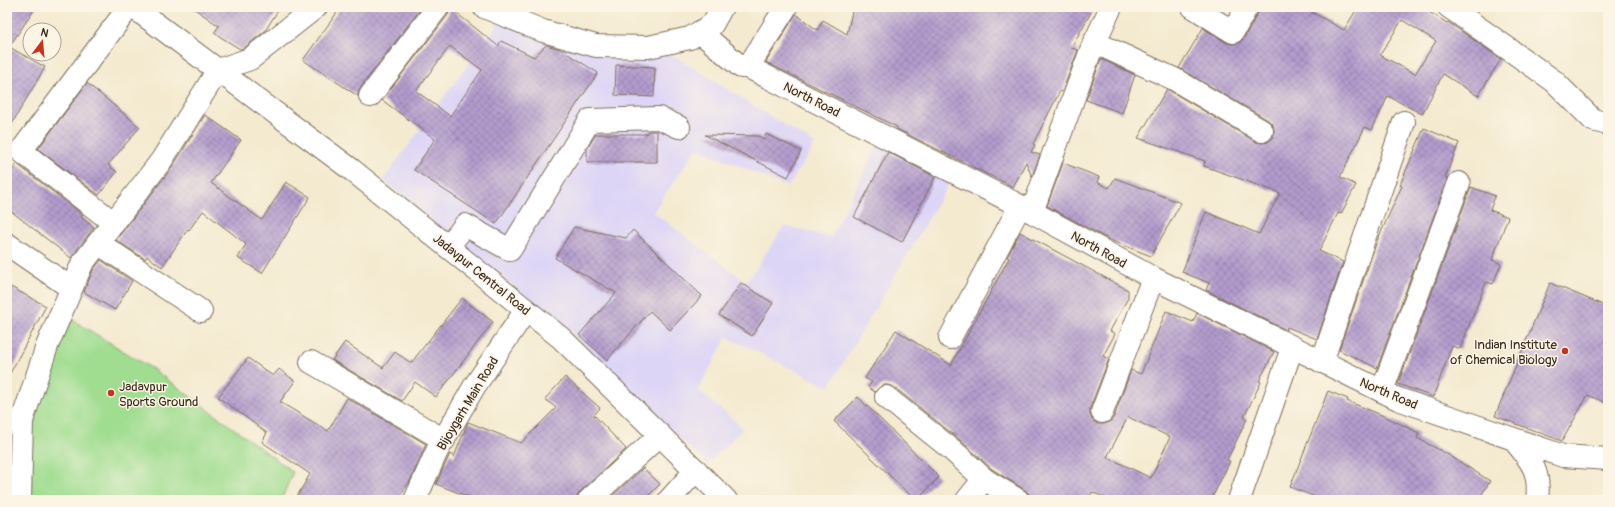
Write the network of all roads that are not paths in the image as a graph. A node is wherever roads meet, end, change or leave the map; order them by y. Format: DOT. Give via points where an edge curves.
graph roads {
  1 [pos="129,7"];
  2 [pos="133,7"];
  3 [pos="316,7"];
  4 [pos="438,7"];
  5 [pos="484,7"];
  6 [pos="722,7"];
  7 [pos="786,7"];
  8 [pos="1111,7"];
  9 [pos="1193,7"];
  10 [pos="1247,7"];
  11 [pos="1449,7"];
  12 [pos="700,32"];
  13 [pos="1094,42"];
  14 [pos="748,67"];
  15 [pos="218,70"];
  16 [pos="370,96"];
  17 [pos="1404,122"];
  18 [pos="1608,124"];
  19 [pos="679,127"];
  20 [pos="1262,131"];
  21 [pos="1459,183"];
  22 [pos="1026,209"];
  23 [pos="114,223"];
  24 [pos="98,243"];
  25 [pos="7,244"];
  26 [pos="448,247"];
  27 [pos="1153,278"];
  28 [pos="71,288"];
  29 [pos="526,310"];
  30 [pos="201,311"];
  31 [pos="950,338"];
  32 [pos="1292,348"];
  33 [pos="312,362"];
  34 [pos="1322,362"];
  35 [pos="1382,391"];
  36 [pos="886,397"];
  37 [pos="1102,412"];
  38 [pos="14,417"];
  39 [pos="660,435"];
  40 [pos="1513,438"];
  41 [pos="444,440"];
  42 [pos="1608,459"];
  43 [pos="696,470"];
  44 [pos="984,479"];
  45 [pos="20,500"];
  46 [pos="415,500"];
  47 [pos="589,500"];
  48 [pos="669,500"];
  49 [pos="726,500"];
  50 [pos="967,500"];
  51 [pos="1018,500"];
  52 [pos="1239,500"];
  53 [pos="1537,500"];
  1 -- 23 [label="street" via="21,151"];
  2 -- 15 [label="street, Jadavpur Central Road"];
  3 -- 15 [label="street" via="250,59"];
  4 -- 16 [label="street"];
  5 -- 12 [label="street" via="544,32 596,46 648,47 690,38"];
  6 -- 12 [label="street" via="712,25"];
  7 -- 14 [label="street"];
  8 -- 13 [label="street"];
  9 -- 10 [label="street" via="1233,32"];
  11 -- 18 [label="street" via="1554,81 1593,120"];
  12 -- 14 [label="street, North Road" via="741,67"];
  13 -- 20 [label="street" via="1174,79"];
  13 -- 22 [label="street"];
  14 -- 22 [label="street, North Road"];
  15 -- 23 [label="street" via="161,161"];
  15 -- 26 [label="street, Jadavpur Central Road" via="352,170"];
  17 -- 34 [label="street"];
  19 -- 26 [label="street" via="659,118 590,120 510,250 465,225"];
  21 -- 35 [label="street"];
  22 -- 27 [label="street, North Road"];
  22 -- 31 [label="street"];
  23 -- 24 [label="street"];
  24 -- 28 [label="street" via="82,264"];
  24 -- 30 [label="street"];
  25 -- 28 [label="street"];
  26 -- 29 [label="street, Jadavpur Central Road"];
  27 -- 32 [label="street, North Road"];
  27 -- 37 [label="street"];
  28 -- 38 [label="street" via="48,346"];
  29 -- 39 [label="street, Jadavpur Central Road" via="561,338"];
  29 -- 41 [label="street, Bijoygarh Main Road" via="474,387"];
  32 -- 34 [label="street, North Road"];
  32 -- 52 [label="street"];
  33 -- 41 [label="street"];
  34 -- 35 [label="street, North Road"];
  35 -- 40 [label="street, North Road" via="1398,399"];
  36 -- 44 [label="street"];
  38 -- 45 [label="street"];
  39 -- 43 [label="street, Jadavpur Central Road"];
  39 -- 47 [label="street"];
  40 -- 42 [label="street, North Road" via="1562,456"];
  40 -- 53 [label="street" via="1534,464 1539,486"];
  41 -- 46 [label="street, Bijoygarh Main Road"];
  43 -- 48 [label="street"];
  43 -- 49 [label="street, Jadavpur Central Road"];
  44 -- 50 [label="street"];
  44 -- 51 [label="street"];
}
